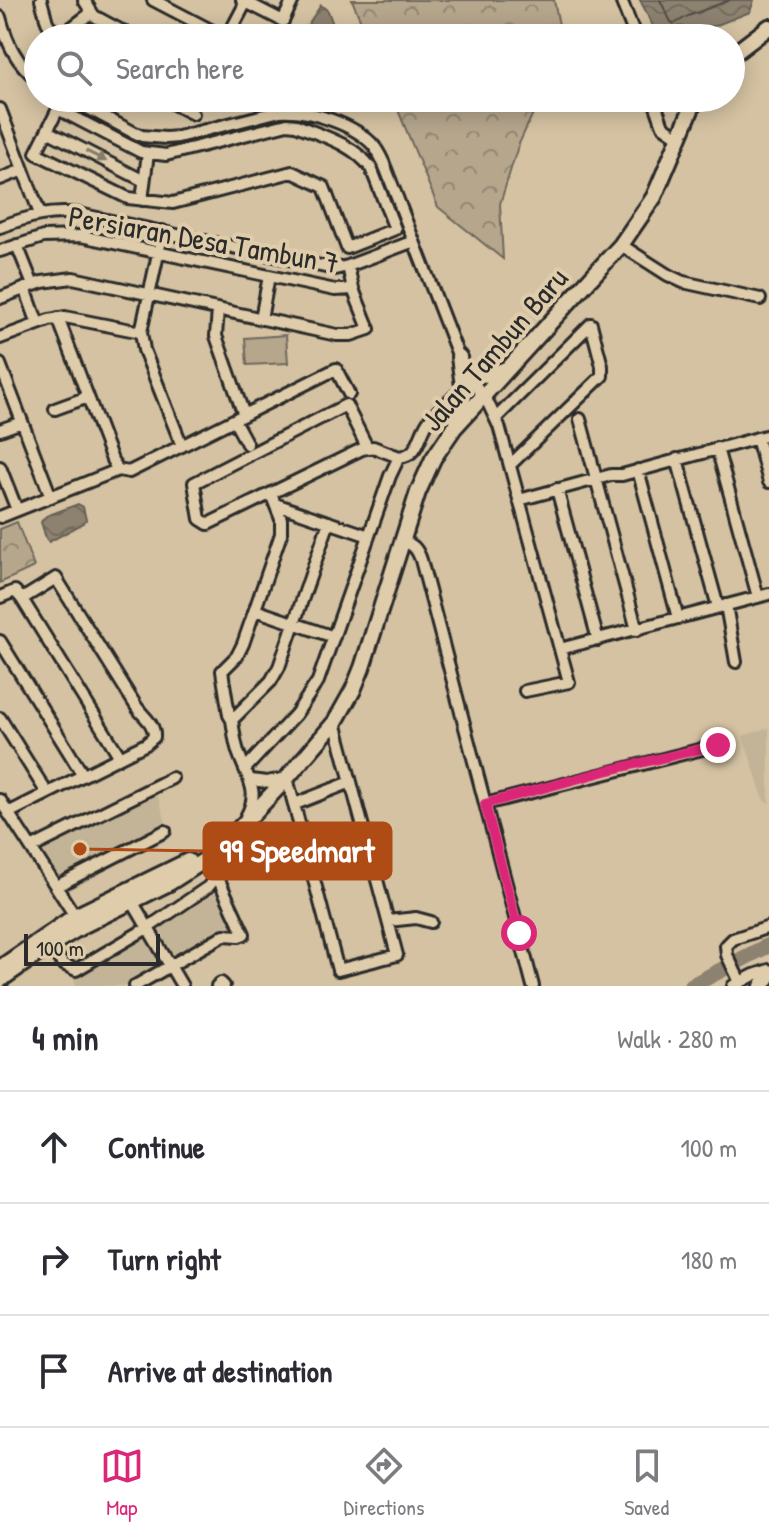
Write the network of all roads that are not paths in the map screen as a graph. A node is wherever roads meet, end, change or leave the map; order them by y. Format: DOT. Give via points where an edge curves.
graph roads {
  1 [pos="41,0"];
  2 [pos="84,0"];
  3 [pos="153,0"];
  4 [pos="293,0"];
  5 [pos="621,0"];
  6 [pos="244,1"];
  7 [pos="91,13"];
  8 [pos="0,17"];
  9 [pos="48,24"];
  10 [pos="76,24"];
  11 [pos="106,24"];
  12 [pos="200,24"];
  13 [pos="233,24"];
  14 [pos="630,24"];
  15 [pos="769,27"];
  16 [pos="745,45"];
  17 [pos="24,68"];
  18 [pos="0,109"];
  19 [pos="56,112"];
  20 [pos="64,112"];
  21 [pos="94,112"];
  22 [pos="189,112"];
  23 [pos="276,112"];
  24 [pos="309,112"];
  25 [pos="658,112"];
  26 [pos="690,112"];
  27 [pos="193,114"];
  28 [pos="4,130"];
  29 [pos="47,131"];
  30 [pos="679,137"];
  31 [pos="148,153"];
  32 [pos="23,170"];
  33 [pos="0,179"];
  34 [pos="144,181"];
  35 [pos="142,200"];
  36 [pos="40,214"];
  37 [pos="0,227"];
  38 [pos="163,231"];
  39 [pos="414,241"];
  40 [pos="17,245"];
  41 [pos="621,245"];
  42 [pos="0,251"];
  43 [pos="158,253"];
  44 [pos="348,266"];
  45 [pos="269,276"];
  46 [pos="29,286"];
  47 [pos="353,289"];
  48 [pos="149,295"];
  49 [pos="0,298"];
  50 [pos="760,299"];
  51 [pos="218,310"];
  52 [pos="58,318"];
  53 [pos="261,319"];
  54 [pos="38,324"];
  55 [pos="141,332"];
  56 [pos="0,338"];
  57 [pos="461,362"];
  58 [pos="0,364"];
  59 [pos="510,367"];
  60 [pos="464,388"];
  61 [pos="349,394"];
  62 [pos="483,396"];
  63 [pos="88,397"];
  64 [pos="55,409"];
  65 [pos="239,418"];
  66 [pos="496,418"];
  67 [pos="580,419"];
  68 [pos="22,422"];
  69 [pos="454,428"];
  70 [pos="0,430"];
  71 [pos="769,435"];
  72 [pos="757,438"];
  73 [pos="247,444"];
  74 [pos="182,446"];
  75 [pos="367,447"];
  76 [pos="717,448"];
  77 [pos="399,457"];
  78 [pos="677,459"];
  79 [pos="510,465"];
  80 [pos="0,467"];
  81 [pos="118,470"];
  82 [pos="638,470"];
  83 [pos="597,478"];
  84 [pos="769,480"];
  85 [pos="557,489"];
  86 [pos="51,497"];
  87 [pos="273,499"];
  88 [pos="519,500"];
  89 [pos="17,510"];
  90 [pos="0,517"];
  91 [pos="329,522"];
  92 [pos="369,536"];
  93 [pos="402,540"];
  94 [pos="764,595"];
  95 [pos="0,597"];
  96 [pos="22,599"];
  97 [pos="722,606"];
  98 [pos="255,610"];
  99 [pos="678,618"];
  100 [pos="294,623"];
  101 [pos="637,630"];
  102 [pos="334,637"];
  103 [pos="598,640"];
  104 [pos="0,641"];
  105 [pos="560,649"];
  106 [pos="736,662"];
  107 [pos="525,691"];
  108 [pos="0,718"];
  109 [pos="232,720"];
  110 [pos="335,722"];
  111 [pos="718,745"];
  112 [pos="120,757"];
  113 [pos="245,769"];
  114 [pos="83,775"];
  115 [pos="172,778"];
  116 [pos="287,778"];
  117 [pos="251,780"];
  118 [pos="351,782"];
  119 [pos="47,793"];
  120 [pos="0,800"];
  121 [pos="295,804"];
  122 [pos="485,804"];
  123 [pos="8,813"];
  124 [pos="239,829"];
  125 [pos="165,831"];
  126 [pos="224,844"];
  127 [pos="31,848"];
  128 [pos="209,859"];
  129 [pos="217,876"];
  130 [pos="146,883"];
  131 [pos="57,886"];
  132 [pos="110,900"];
  133 [pos="132,901"];
  134 [pos="75,916"];
  135 [pos="388,921"];
  136 [pos="431,922"];
  137 [pos="149,927"];
  138 [pos="769,927"];
  139 [pos="67,934"];
  140 [pos="49,946"];
  141 [pos="170,965"];
  142 [pos="0,968"];
  143 [pos="769,970"];
  144 [pos="769,976"];
  145 [pos="0,980"];
  146 [pos="737,981"];
  147 [pos="135,986"];
  148 [pos="182,986"];
  149 [pos="533,986"];
  150 [pos="762,986"];
  1 -- 9 [label="street"];
  2 -- 7 [label="street"];
  3 -- 12 [label="street"];
  4 -- 6 [label="street" via="283,21"];
  5 -- 14 [label="street"];
  6 -- 13 [label="street"];
  7 -- 10 [label="street"];
  7 -- 11 [label="street"];
  8 -- 17 [label="street"];
  15 -- 16 [label="main road"];
  18 -- 28 [label="street"];
  19 -- 29 [label="street"];
  20 -- 31 [label="street"];
  21 -- 23 [label="street" via="142,136 178,137"];
  22 -- 27 [label="street"];
  24 -- 39 [label="street" via="372,144"];
  25 -- 30 [label="street" via="663,126"];
  26 -- 30 [label="main road, Jalan Tambun Baru"];
  28 -- 32 [label="street"];
  29 -- 34 [label="street, one-way"];
  29 -- 35 [label="street" via="36,153"];
  30 -- 41 [label="main road, Jalan Tambun Baru" via="654,197"];
  31 -- 34 [label="street"];
  31 -- 35 [label="street" via="166,155 296,125 348,147 366,161 395,229 347,248 324,187 292,172 173,203"];
  32 -- 33 [label="street"];
  32 -- 36 [label="street"];
  34 -- 35 [label="street"];
  36 -- 37 [label="street, Persiaran Desa Tambun 7"];
  36 -- 38 [label="street, Persiaran Desa Tambun 7" via="79,214"];
  38 -- 43 [label="street"];
  38 -- 44 [label="street, Persiaran Desa Tambun 7" via="329,268"];
  39 -- 44 [label="street, Persiaran Desa Tambun 7"];
  39 -- 57 [label="street"];
  40 -- 42 [label="street, Persiaran Desa Tambun 7"];
  40 -- 43 [label="street, Persiaran Desa Tambun 7" via="43,237 81,236"];
  40 -- 46 [label="street"];
  41 -- 50 [label="street" via="683,282"];
  41 -- 59 [label="main road, Jalan Tambun Baru"];
  43 -- 45 [label="street, Persiaran Desa Tambun 7"];
  43 -- 48 [label="street"];
  44 -- 47 [label="street"];
  45 -- 47 [label="street, Persiaran Desa Tambun 7"];
  45 -- 53 [label="street"];
  46 -- 48 [label="street" via="73,278"];
  46 -- 49 [label="street"];
  46 -- 54 [label="street"];
  47 -- 53 [label="street" via="369,329 365,332 337,335"];
  48 -- 51 [label="street"];
  48 -- 55 [label="street"];
  51 -- 53 [label="street"];
  51 -- 65 [label="street" via="216,336"];
  52 -- 54 [label="street"];
  52 -- 55 [label="street"];
  52 -- 63 [label="street"];
  54 -- 56 [label="street"];
  55 -- 74 [label="street"];
  57 -- 59 [label="main road" via="474,374 487,376"];
  57 -- 60 [label="main road"];
  57 -- 62 [label="street"];
  58 -- 68 [label="street"];
  59 -- 62 [label="main road, Jalan Tambun Baru"];
  60 -- 69 [label="main road"];
  60 -- 77 [label="street" via="429,420 414,451"];
  61 -- 65 [label="street" via="336,369"];
  62 -- 66 [label="street"];
  62 -- 69 [label="main road, Jalan Tambun Baru"];
  63 -- 64 [label="street"];
  63 -- 81 [label="street"];
  65 -- 73 [label="street"];
  65 -- 74 [label="street"];
  66 -- 79 [label="street"];
  66 -- 79 [label="street" via="591,324 602,376"];
  67 -- 83 [label="street"];
  68 -- 70 [label="street"];
  68 -- 86 [label="street"];
  69 -- 93 [label="main road, Jalan Tambun Baru" via="425,474"];
  71 -- 72 [label="street"];
  72 -- 76 [label="street"];
  72 -- 84 [label="street"];
  74 -- 81 [label="street" via="129,472"];
  75 -- 77 [label="street"];
  75 -- 87 [label="street"];
  75 -- 87 [label="street" via="346,405 194,483 200,519 208,524"];
  76 -- 78 [label="street"];
  76 -- 94 [label="street"];
  77 -- 92 [label="street"];
  78 -- 82 [label="street"];
  78 -- 97 [label="street"];
  79 -- 88 [label="street"];
  80 -- 89 [label="street"];
  81 -- 86 [label="street"];
  82 -- 83 [label="street"];
  82 -- 99 [label="street"];
  83 -- 85 [label="street"];
  83 -- 101 [label="street"];
  85 -- 88 [label="street"];
  85 -- 103 [label="street"];
  86 -- 89 [label="street"];
  87 -- 91 [label="street"];
  87 -- 98 [label="street" via="281,534"];
  88 -- 105 [label="street"];
  89 -- 90 [label="street"];
  91 -- 92 [label="street"];
  91 -- 100 [label="street"];
  92 -- 102 [label="street"];
  93 -- 110 [label="main road, Jalan Tambun Baru" via="362,668"];
  93 -- 122 [label="street" via="414,545 421,560"];
  94 -- 97 [label="street"];
  95 -- 96 [label="street" via="15,591"];
  96 -- 112 [label="street"];
  96 -- 112 [label="street" via="56,578 151,723 151,741"];
  97 -- 99 [label="street"];
  97 -- 106 [label="street"];
  98 -- 100 [label="street"];
  98 -- 109 [label="street" via="240,651 222,671"];
  99 -- 101 [label="street"];
  100 -- 102 [label="street"];
  100 -- 109 [label="street" via="271,681"];
  101 -- 103 [label="street"];
  102 -- 113 [label="street" via="311,693"];
  103 -- 105 [label="street"];
  104 -- 114 [label="street"];
  105 -- 107 [label="street" via="569,682"];
  108 -- 119 [label="street"];
  109 -- 113 [label="street"];
  110 -- 116 [label="main road, Jalan Tambun Baru"];
  110 -- 118 [label="street"];
  111 -- 122 [label="street"];
  112 -- 114 [label="street"];
  113 -- 117 [label="street"];
  114 -- 119 [label="street"];
  115 -- 127 [label="street"];
  116 -- 117 [label="street"];
  116 -- 121 [label="street"];
  116 -- 124 [label="main road, Jalan Tambun Baru"];
  117 -- 124 [label="street" via="252,806"];
  118 -- 121 [label="street"];
  118 -- 135 [label="street"];
  119 -- 123 [label="street"];
  120 -- 123 [label="street"];
  121 -- 135 [label="street" via="338,970 397,955"];
  122 -- 149 [label="street"];
  123 -- 127 [label="street"];
  124 -- 126 [label="main road, Jalan Tambun Baru"];
  125 -- 131 [label="street"];
  126 -- 128 [label="main road, Jalan Tambun Baru"];
  126 -- 130 [label="main road, Jalan Tambun Baru"];
  127 -- 131 [label="street"];
  128 -- 129 [label="street"];
  128 -- 133 [label="main road, Jalan Tambun Baru"];
  129 -- 137 [label="street"];
  129 -- 141 [label="street" via="244,934 224,935"];
  130 -- 132 [label="main road, Jalan Tambun Baru"];
  130 -- 133 [label="main road"];
  131 -- 134 [label="street"];
  132 -- 133 [label="main road"];
  132 -- 134 [label="main road, Jalan Tambun Baru"];
  133 -- 137 [label="street"];
  133 -- 139 [label="main road, Jalan Tambun Baru"];
  134 -- 139 [label="main road"];
  134 -- 142 [label="main road, Jalan Tambun Baru"];
  135 -- 136 [label="street"];
  137 -- 140 [label="street" via="76,970 63,964"];
  137 -- 141 [label="street"];
  138 -- 146 [label="street" via="729,942 726,951"];
  139 -- 140 [label="main road, Jalan Tambun Baru"];
  140 -- 145 [label="main road, Jalan Tambun Baru"];
  141 -- 147 [label="street"];
  141 -- 148 [label="street"];
  143 -- 146 [label="street"];
  144 -- 150 [label="main road"];
}
